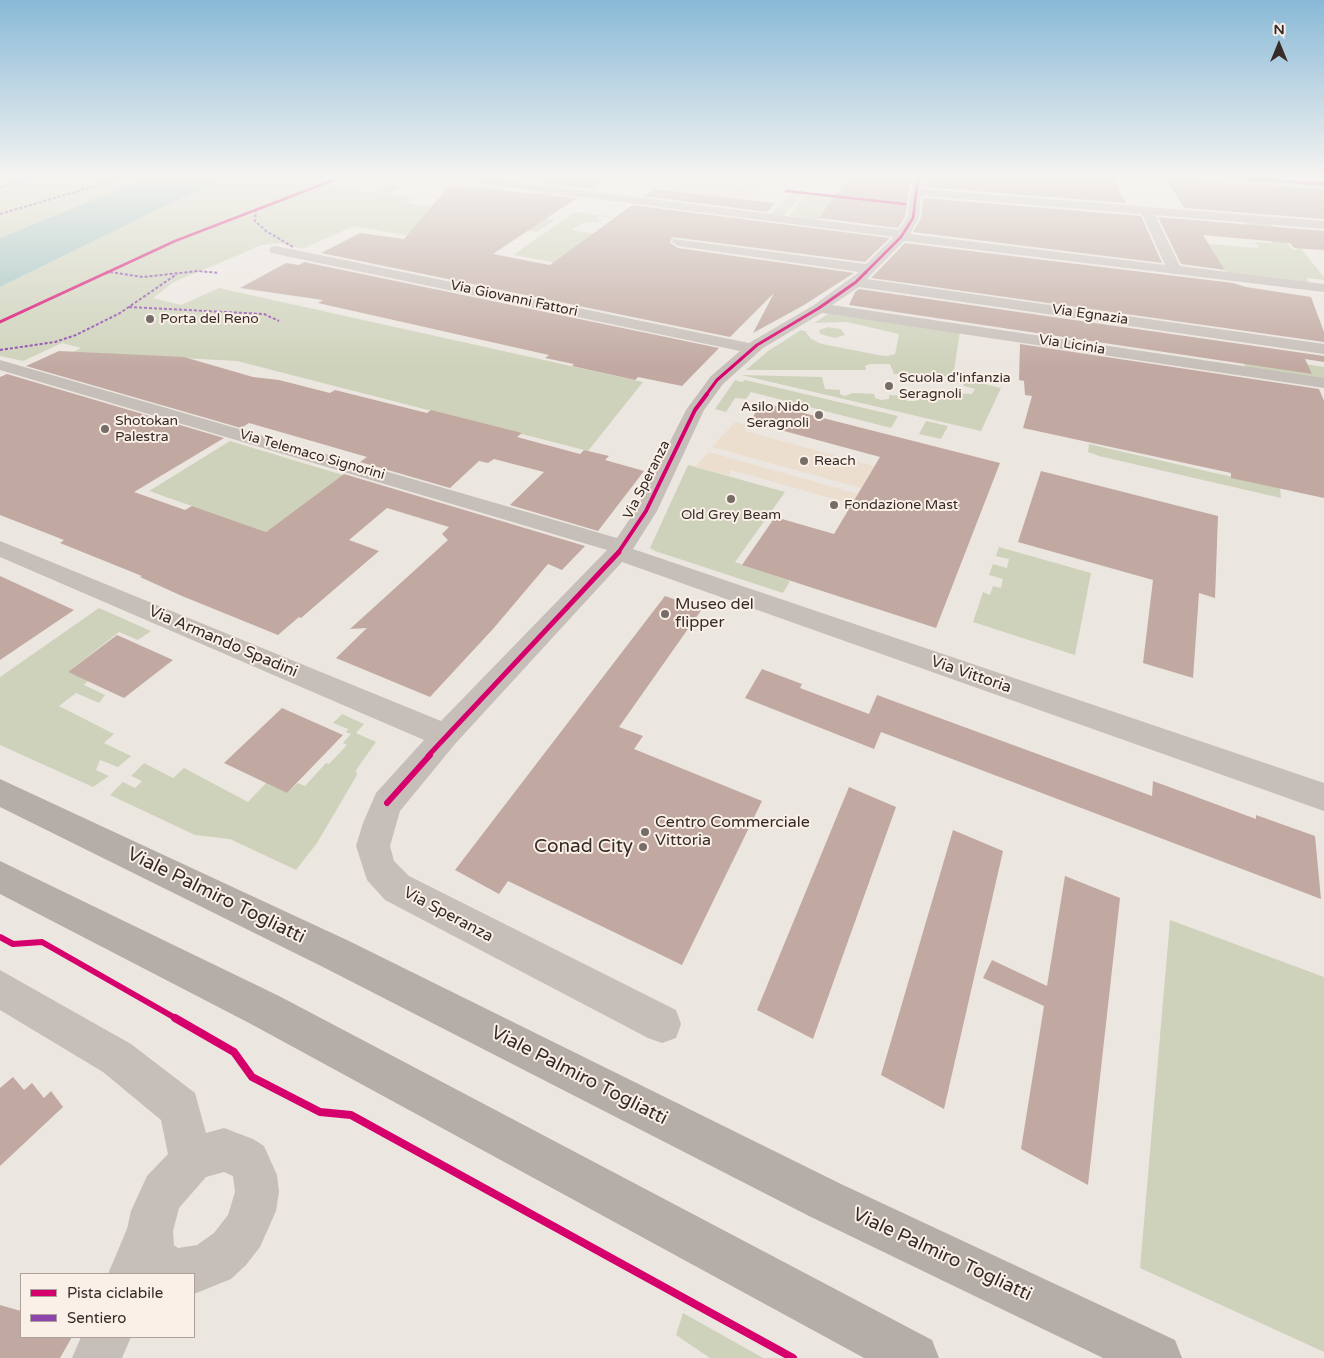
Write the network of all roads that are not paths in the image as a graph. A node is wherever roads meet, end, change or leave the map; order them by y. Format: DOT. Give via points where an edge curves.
graph roads {
  1 [pos="897,241"];
  2 [pos="946,241"];
  3 [pos="1161,241"];
  4 [pos="678,242"];
  5 [pos="267,249"];
  6 [pos="1174,270"];
  7 [pos="863,275"];
  8 [pos="1324,288"];
  9 [pos="819,308"];
  10 [pos="752,349"];
  11 [pos="1324,349"];
  12 [pos="0,365"];
  13 [pos="1324,383"];
  14 [pos="0,548"];
  15 [pos="620,550"];
  16 [pos="445,736"];
  17 [pos="0,792"];
  18 [pos="1324,797"];
  19 [pos="0,877"];
  20 [pos="0,990"];
  21 [pos="662,1024"];
  22 [pos="191,1162"];
  23 [pos="150,1231"];
  24 [pos="192,1272"];
  25 [pos="132,1273"];
  26 [pos="914,1358"];
  27 [pos="1158,1358"];
  1 -- 7 [label="street, Via Speranza"];
  2 -- 6 [label="street"];
  3 -- 6 [label="street"];
  4 -- 7 [label="street, Via Egnazia"];
  5 -- 10 [label="street, Via Giovanni Fattori"];
  6 -- 8 [label="street"];
  7 -- 9 [label="street, Via Speranza"];
  7 -- 11 [label="street, Via Egnazia"];
  9 -- 10 [label="street, Via Speranza"];
  9 -- 13 [label="street, Via Licinia"];
  10 -- 15 [label="street, Via Speranza" via="723,374 701,401 646,511"];
  12 -- 15 [label="street, Via Telemaco Signorini"];
  14 -- 16 [label="street, Via Armando Spadini"];
  15 -- 16 [label="street, Via Speranza"];
  15 -- 18 [label="street, Via Vittoria"];
  16 -- 21 [label="street, Via Speranza" via="387,803 373,846 379,868 397,888"];
  17 -- 27 [label="main road, Viale Palmiro Togliatti" via="336,954 825,1200"];
  19 -- 26 [label="main road" via="265,1010"];
  20 -- 22 [label="street" via="117,1058 180,1108"];
  22 -- 23 [label="street" via="163,1192 154,1211"];
  22 -- 24 [label="street" via="224,1150 238,1154 249,1161 257,1192 247,1224 230,1249 214,1262"];
  23 -- 24 [label="street" via="156,1260 167,1269"];
  23 -- 25 [label="street"];
}
